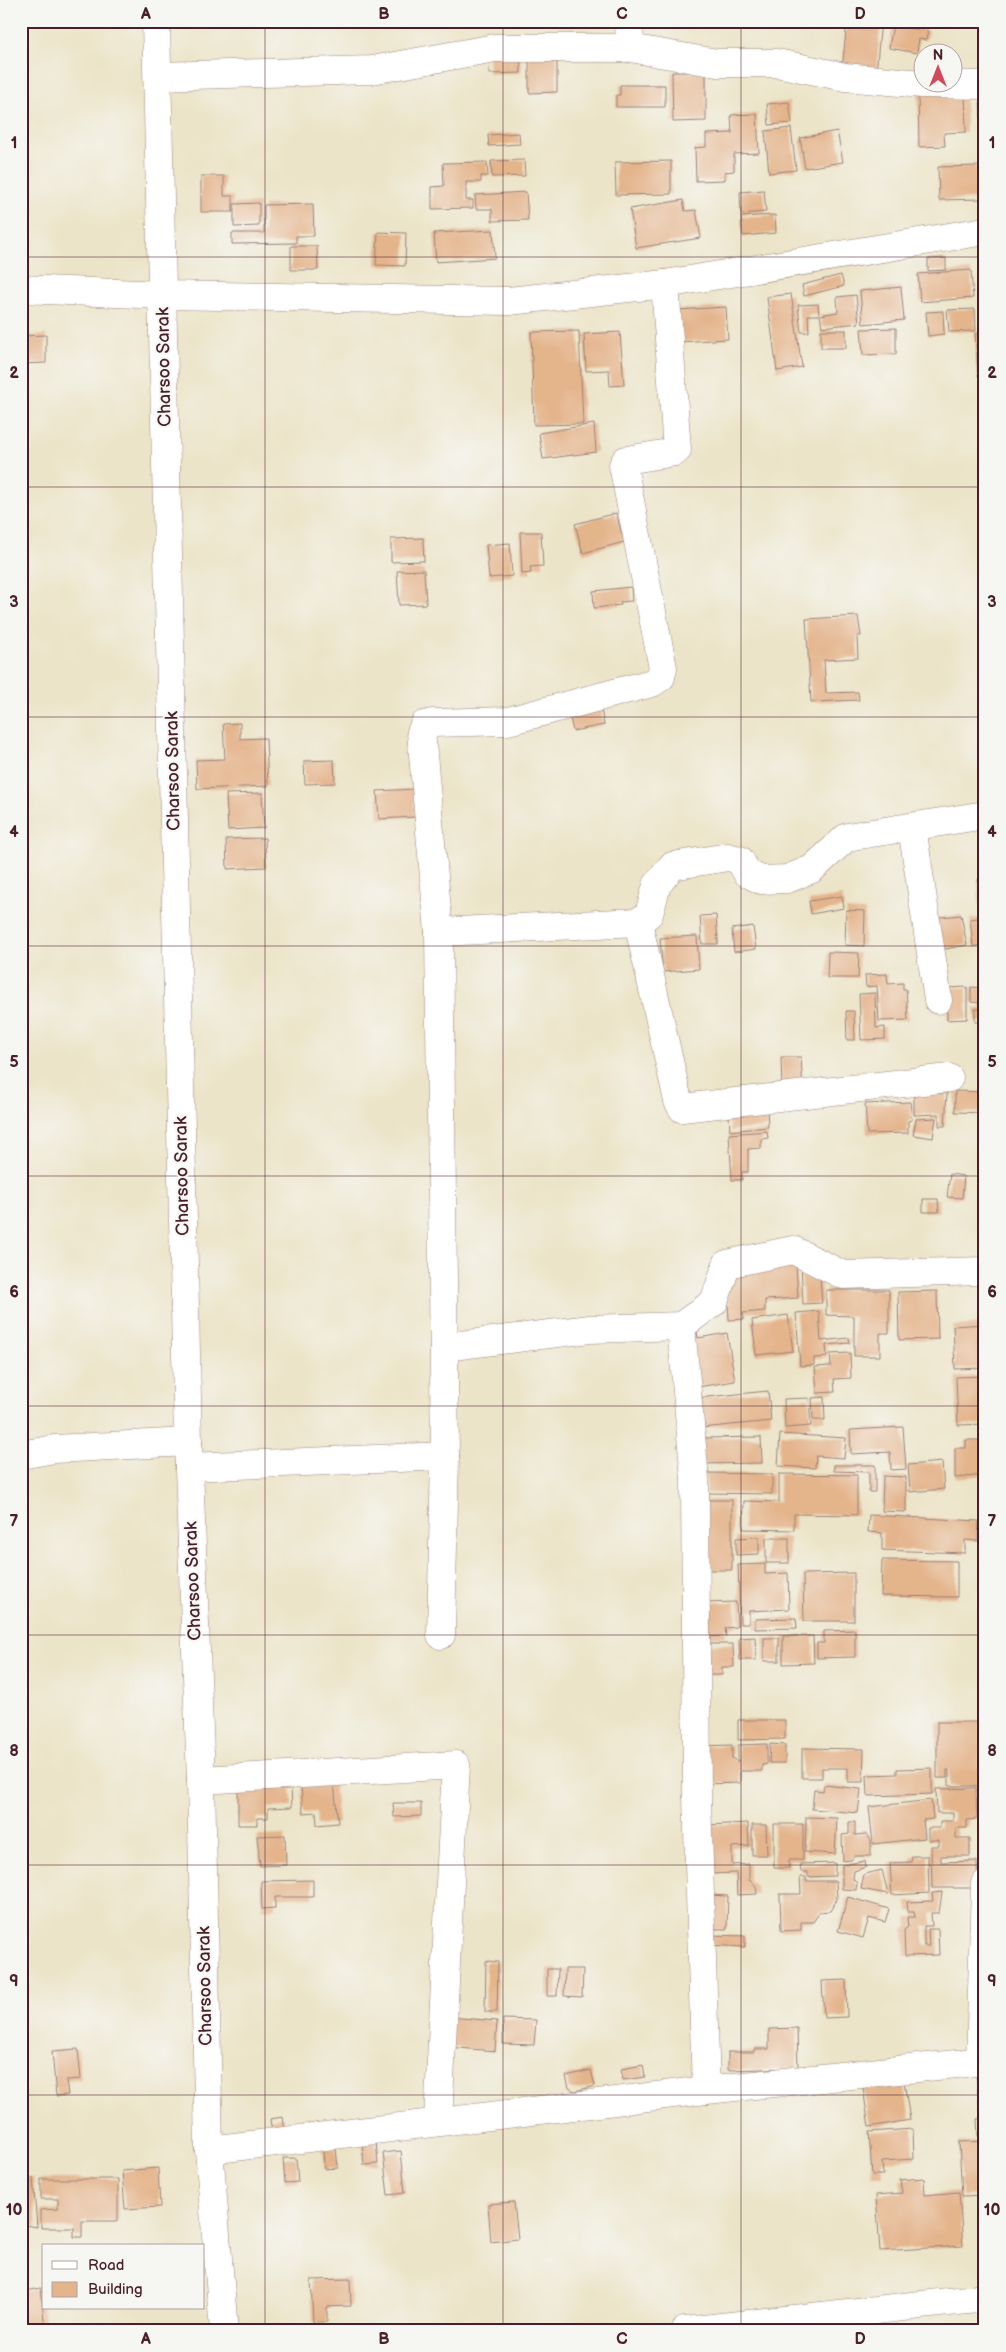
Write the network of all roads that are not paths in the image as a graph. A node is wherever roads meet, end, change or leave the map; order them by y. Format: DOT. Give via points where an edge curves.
graph roads {
  1 [pos="156,21"];
  2 [pos="630,34"];
  3 [pos="158,76"];
  4 [pos="985,85"];
  5 [pos="985,231"];
  6 [pos="665,284"];
  7 [pos="21,289"];
  8 [pos="163,295"];
  9 [pos="985,815"];
  10 [pos="912,827"];
  11 [pos="638,922"];
  12 [pos="439,932"];
  13 [pos="938,1000"];
  14 [pos="949,1078"];
  15 [pos="985,1271"];
  16 [pos="681,1326"];
  17 [pos="444,1347"];
  18 [pos="21,1455"];
  19 [pos="188,1455"];
  20 [pos="445,1456"];
  21 [pos="441,1635"];
  22 [pos="201,1780"];
  23 [pos="985,1884"];
  24 [pos="982,2062"];
  25 [pos="706,2090"];
  26 [pos="438,2121"];
  27 [pos="209,2150"];
  28 [pos="985,2298"];
  29 [pos="224,2331"];
  30 [pos="685,2331"];
  1 -- 3 [label="street, Charsoo Sarak"];
  2 -- 3 [label="street" via="495,48 372,70"];
  2 -- 4 [label="street" via="717,63 777,63 844,77 922,84"];
  3 -- 8 [label="street, Charsoo Sarak"];
  5 -- 6 [label="street"];
  6 -- 8 [label="street" via="509,301"];
  6 -- 12 [label="street" via="677,450 626,460 623,465 662,668 661,678 508,721 424,725 421,732"];
  7 -- 8 [label="street"];
  8 -- 19 [label="street, Charsoo Sarak"];
  9 -- 10 [label="street"];
  10 -- 11 [label="street" via="846,837 812,869 787,879 761,880 747,873 740,860 728,857 672,866 657,885 649,914"];
  10 -- 13 [label="street"];
  11 -- 12 [label="street"];
  11 -- 14 [label="street" via="682,1108"];
  12 -- 17 [label="street"];
  15 -- 16 [label="street" via="842,1275 793,1250 727,1264 714,1302"];
  16 -- 17 [label="street" via="590,1329"];
  16 -- 25 [label="street" via="696,1479 697,1798"];
  17 -- 20 [label="street"];
  18 -- 19 [label="street" via="54,1449"];
  19 -- 20 [label="street"];
  19 -- 22 [label="street, Charsoo Sarak"];
  20 -- 21 [label="street"];
  22 -- 26 [label="street" via="456,1765"];
  22 -- 27 [label="street, Charsoo Sarak"];
  23 -- 24 [label="street"];
  24 -- 25 [label="street"];
  25 -- 26 [label="street"];
  26 -- 27 [label="street"];
  27 -- 29 [label="street, Charsoo Sarak"];
  28 -- 30 [label="street"];
}
